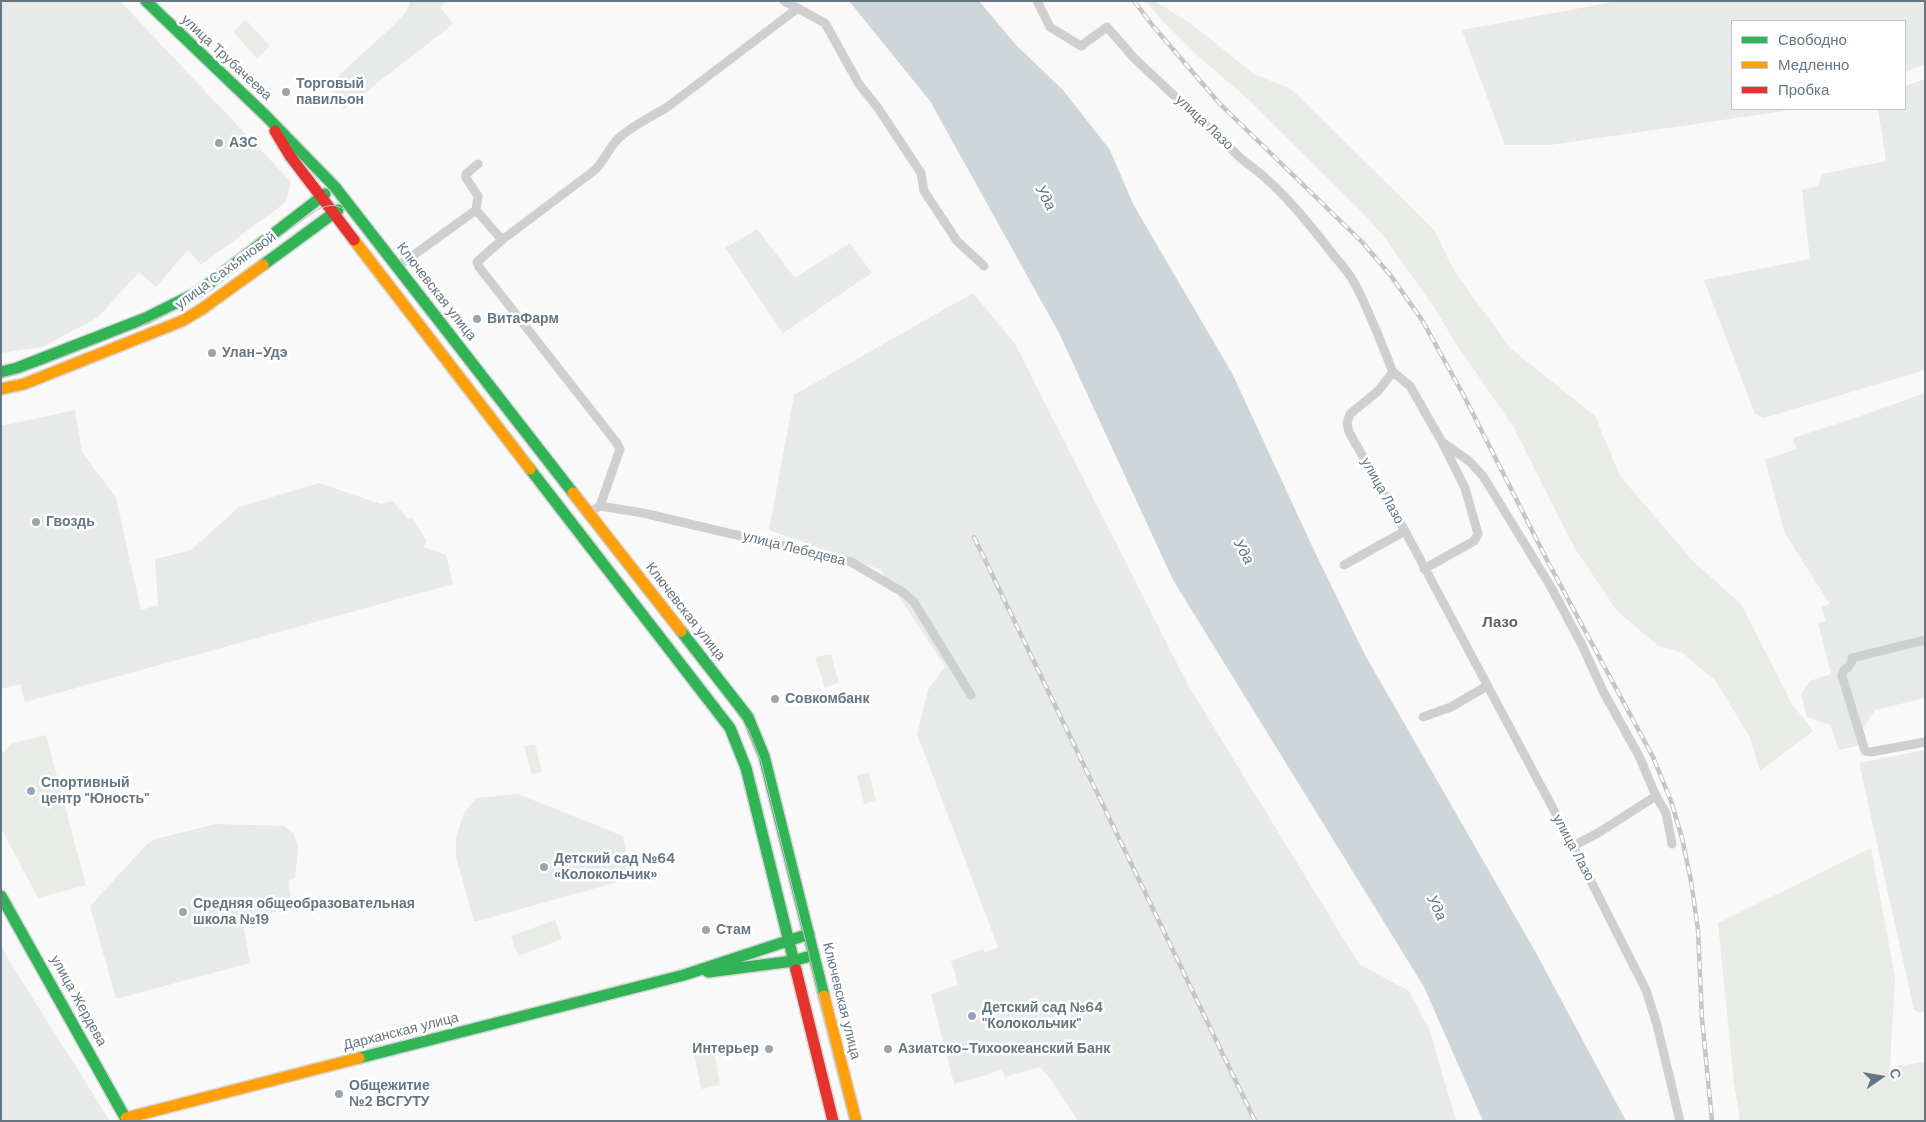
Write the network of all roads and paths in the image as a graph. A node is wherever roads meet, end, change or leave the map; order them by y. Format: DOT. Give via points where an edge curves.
graph roads {
  1 [pos="146,1"];
  2 [pos="784,1"];
  3 [pos="1037,1"];
  4 [pos="798,8"];
  5 [pos="265,115"];
  6 [pos="478,164"];
  7 [pos="341,195"];
  8 [pos="321,197"];
  9 [pos="476,210"];
  10 [pos="332,213"];
  11 [pos="502,240"];
  12 [pos="984,266"];
  13 [pos="397,267"];
  14 [pos="183,300"];
  15 [pos="192,315"];
  16 [pos="1,372"];
  17 [pos="1393,372"];
  18 [pos="1,390"];
  19 [pos="1442,442"];
  20 [pos="600,506"];
  21 [pos="589,513"];
  22 [pos="1405,531"];
  23 [pos="1344,565"];
  24 [pos="1424,569"];
  25 [pos="1925,640"];
  26 [pos="1487,686"];
  27 [pos="971,695"];
  28 [pos="1423,717"];
  29 [pos="1925,742"];
  30 [pos="1656,796"];
  31 [pos="1672,844"];
  32 [pos="1573,846"];
  33 [pos="1,896"];
  34 [pos="809,934"];
  35 [pos="787,940"];
  36 [pos="814,955"];
  37 [pos="792,961"];
  38 [pos="684,975"];
  39 [pos="126,1120"];
  40 [pos="833,1121"];
  41 [pos="856,1121"];
  42 [pos="1680,1121"];
  1 -- 5 [label="main road, улица Трубачеева"];
  2 -- 4 [label="street"];
  3 -- 17 [label="street, улица Лазо" via="1050,27 1081,46 1107,27 1135,59 1270,182 1355,282"];
  4 -- 11 [label="street" via="666,108 616,140 595,170"];
  4 -- 12 [label="street" via="825,22 859,84 921,173 924,191 956,241"];
  5 -- 7 [label="main road, улица Трубачеева"];
  5 -- 8 [label="main road, улица Трубачеева"];
  6 -- 9 [label="street" via="466,174 478,196"];
  7 -- 8 [label="main road, улица Сахьяновой"];
  7 -- 10 [label="main road, улица Сахьяновой"];
  7 -- 13 [label="main road, Ключевская улица"];
  8 -- 10 [label="main road, улица Трубачеева"];
  8 -- 14 [label="main road, улица Сахьяновой" via="198,292"];
  9 -- 11 [label="street"];
  9 -- 13 [label="street"];
  10 -- 15 [label="main road, улица Сахьяновой"];
  10 -- 35 [label="main road" via="730,728 746,768"];
  11 -- 20 [label="street" via="480,258 477,262 479,267 620,449"];
  13 -- 21 [label="main road, Ключевская улица"];
  14 -- 15 [label="main road"];
  14 -- 16 [label="main road, улица Сахьяновой" via="146,318"];
  15 -- 18 [label="main road, улица Сахьяновой" via="154,333"];
  17 -- 19 [label="street" via="1410,386"];
  17 -- 22 [label="street, улица Лазо" via="1378,391 1350,414 1347,423"];
  19 -- 24 [label="street" via="1465,488 1478,534 1474,541"];
  19 -- 30 [label="street" via="1469,461 1483,476 1551,587 1639,756"];
  20 -- 21 [label="street"];
  20 -- 27 [label="street, улица Лебедева" via="644,512 851,562 914,602"];
  21 -- 34 [label="main road, Ключевская улица" via="748,717 764,756"];
  22 -- 23 [label="street"];
  22 -- 24 [label="street, улица Лазо"];
  24 -- 26 [label="street, улица Лазо"];
  25 -- 29 [label="street" via="1856,656 1842,676 1859,735 1869,752"];
  26 -- 28 [label="street" via="1451,707"];
  26 -- 32 [label="street, улица Лазо"];
  30 -- 31 [label="street" via="1666,813"];
  30 -- 32 [label="street"];
  32 -- 42 [label="street, улица Лазо" via="1646,990"];
  33 -- 39 [label="main road, улица Жердева"];
  34 -- 35 [label="main road, Дарханская улица"];
  34 -- 36 [label="main road, Ключевская улица"];
  35 -- 37 [label="main road"];
  35 -- 38 [label="main road, Дарханская улица"];
  36 -- 37 [label="main road, Дарханская улица"];
  36 -- 41 [label="main road, Ключевская улица"];
  37 -- 38 [label="main road, Дарханская улица"];
  37 -- 40 [label="main road"];
  38 -- 39 [label="main road, Дарханская улица"];
}
